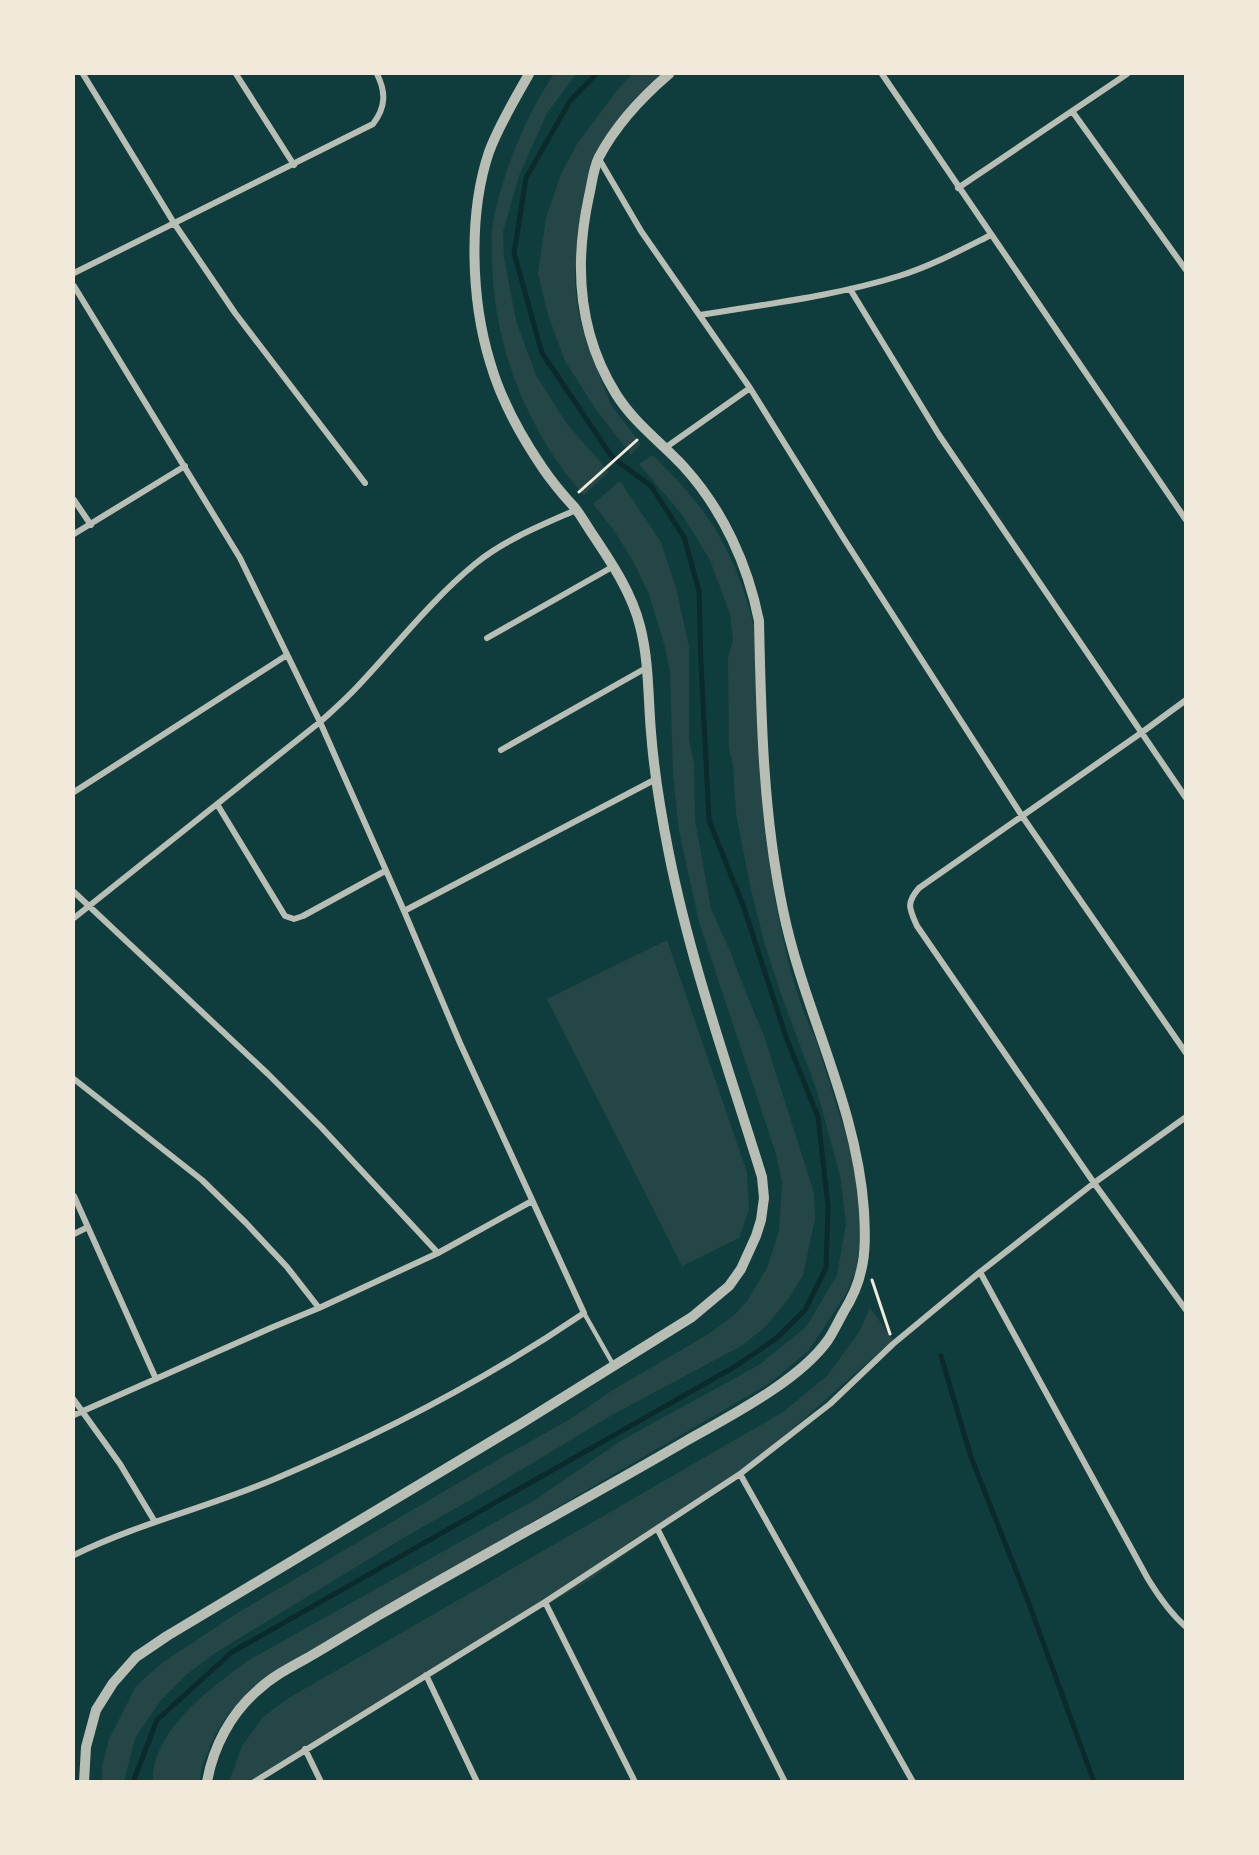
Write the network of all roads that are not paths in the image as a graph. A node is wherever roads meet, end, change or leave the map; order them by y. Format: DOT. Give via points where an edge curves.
graph roads {
  1 [pos="83,74"];
  2 [pos="236,74"];
  3 [pos="377,74"];
  4 [pos="529,74"];
  5 [pos="669,74"];
  6 [pos="882,74"];
  7 [pos="1126,74"];
  8 [pos="1072,111"];
  9 [pos="598,159"];
  10 [pos="294,165"];
  11 [pos="958,188"];
  12 [pos="174,223"];
  13 [pos="991,235"];
  14 [pos="1185,270"];
  15 [pos="74,273"];
  16 [pos="74,286"];
  17 [pos="850,290"];
  18 [pos="700,315"];
  19 [pos="750,388"];
  20 [pos="665,448"];
  21 [pos="185,466"];
  22 [pos="365,483"];
  23 [pos="74,500"];
  24 [pos="576,510"];
  25 [pos="1185,520"];
  26 [pos="91,525"];
  27 [pos="74,534"];
  28 [pos="614,566"];
  29 [pos="487,638"];
  30 [pos="287,654"];
  31 [pos="646,668"];
  32 [pos="1185,700"];
  33 [pos="320,722"];
  34 [pos="1141,733"];
  35 [pos="501,750"];
  36 [pos="656,779"];
  37 [pos="74,792"];
  38 [pos="1185,798"];
  39 [pos="217,804"];
  40 [pos="1022,816"];
  41 [pos="385,871"];
  42 [pos="74,892"];
  43 [pos="88,906"];
  44 [pos="404,911"];
  45 [pos="74,918"];
  46 [pos="1185,1053"];
  47 [pos="74,1079"];
  48 [pos="1185,1117"];
  49 [pos="1094,1183"];
  50 [pos="74,1196"];
  51 [pos="532,1201"];
  52 [pos="88,1227"];
  53 [pos="74,1234"];
  54 [pos="438,1253"];
  55 [pos="980,1272"];
  56 [pos="319,1308"];
  57 [pos="1185,1310"];
  58 [pos="584,1313"];
  59 [pos="614,1366"];
  60 [pos="156,1378"];
  61 [pos="74,1400"];
  62 [pos="83,1411"];
  63 [pos="74,1415"];
  64 [pos="740,1474"];
  65 [pos="155,1522"];
  66 [pos="658,1530"];
  67 [pos="74,1555"];
  68 [pos="545,1602"];
  69 [pos="1185,1627"];
  70 [pos="426,1675"];
  71 [pos="305,1749"];
  72 [pos="84,1782"];
  73 [pos="207,1782"];
  74 [pos="254,1782"];
  75 [pos="321,1782"];
  76 [pos="477,1782"];
  77 [pos="635,1782"];
  78 [pos="785,1782"];
  79 [pos="913,1782"];
  1 -- 12 [label="street"];
  2 -- 10 [label="street"];
  3 -- 10 [label="street" via="385,97 380,116 373,124"];
  4 -- 24 [label="street" via="488,154 478,198 474,234 478,308 490,363 517,428"];
  5 -- 9 [label="street" via="627,115"];
  6 -- 11 [label="street"];
  7 -- 8 [label="street"];
  8 -- 11 [label="street"];
  8 -- 14 [label="street"];
  9 -- 18 [label="street" via="641,231"];
  9 -- 20 [label="street" via="585,213 580,257 586,324 617,396"];
  10 -- 12 [label="street"];
  11 -- 13 [label="street"];
  12 -- 15 [label="street"];
  12 -- 22 [label="street" via="235,313"];
  13 -- 17 [label="street" via="941,260"];
  13 -- 25 [label="street"];
  16 -- 21 [label="street"];
  17 -- 18 [label="street"];
  17 -- 34 [label="street" via="939,435"];
  18 -- 19 [label="street"];
  19 -- 20 [label="street"];
  19 -- 40 [label="street"];
  20 -- 73 [label="street" via="711,502 731,536 755,599 765,770 782,908 852,1130 865,1225 861,1274 827,1341 763,1396 260,1687 240,1708 219,1743"];
  21 -- 26 [label="street"];
  21 -- 30 [label="street" via="240,558"];
  23 -- 26 [label="street"];
  24 -- 28 [label="street"];
  24 -- 33 [label="street" via="495,549 476,564 426,610"];
  26 -- 27 [label="street"];
  28 -- 29 [label="street"];
  28 -- 31 [label="street" via="641,628"];
  30 -- 33 [label="street"];
  30 -- 37 [label="street"];
  31 -- 35 [label="street"];
  31 -- 36 [label="street"];
  32 -- 34 [label="street"];
  33 -- 39 [label="street"];
  33 -- 41 [label="street"];
  34 -- 38 [label="street"];
  34 -- 40 [label="street"];
  36 -- 44 [label="street"];
  36 -- 59 [label="street" via="691,948 762,1177 764,1198 750,1250 729,1286 692,1317"];
  39 -- 41 [label="street" via="285,916 303,916"];
  39 -- 43 [label="street"];
  40 -- 46 [label="street"];
  40 -- 49 [label="street" via="919,888 909,903 917,926"];
  41 -- 44 [label="street"];
  42 -- 43 [label="street"];
  43 -- 45 [label="street"];
  43 -- 54 [label="street" via="268,1074"];
  44 -- 51 [label="street"];
  47 -- 56 [label="street" via="202,1180 260,1237"];
  48 -- 49 [label="street"];
  49 -- 55 [label="street"];
  49 -- 57 [label="street"];
  50 -- 52 [label="street"];
  51 -- 54 [label="street"];
  51 -- 58 [label="street"];
  52 -- 53 [label="street"];
  52 -- 60 [label="street"];
  54 -- 56 [label="street"];
  55 -- 64 [label="street" via="893,1344 830,1404"];
  55 -- 69 [label="street" via="1148,1579 1174,1618"];
  56 -- 60 [label="street"];
  58 -- 59 [label="lane"];
  58 -- 65 [label="street" via="438,1403 372,1436 276,1479"];
  59 -- 72 [label="street" via="136,1657 96,1710 86,1747"];
  60 -- 62 [label="street"];
  61 -- 62 [label="street"];
  62 -- 63 [label="street"];
  62 -- 65 [label="street"];
  64 -- 66 [label="street"];
  64 -- 79 [label="street"];
  65 -- 67 [label="street"];
  66 -- 68 [label="street"];
  66 -- 78 [label="street"];
  68 -- 70 [label="street"];
  68 -- 77 [label="street"];
  70 -- 71 [label="street"];
  70 -- 76 [label="street"];
  71 -- 74 [label="street"];
  71 -- 75 [label="street"];
}
